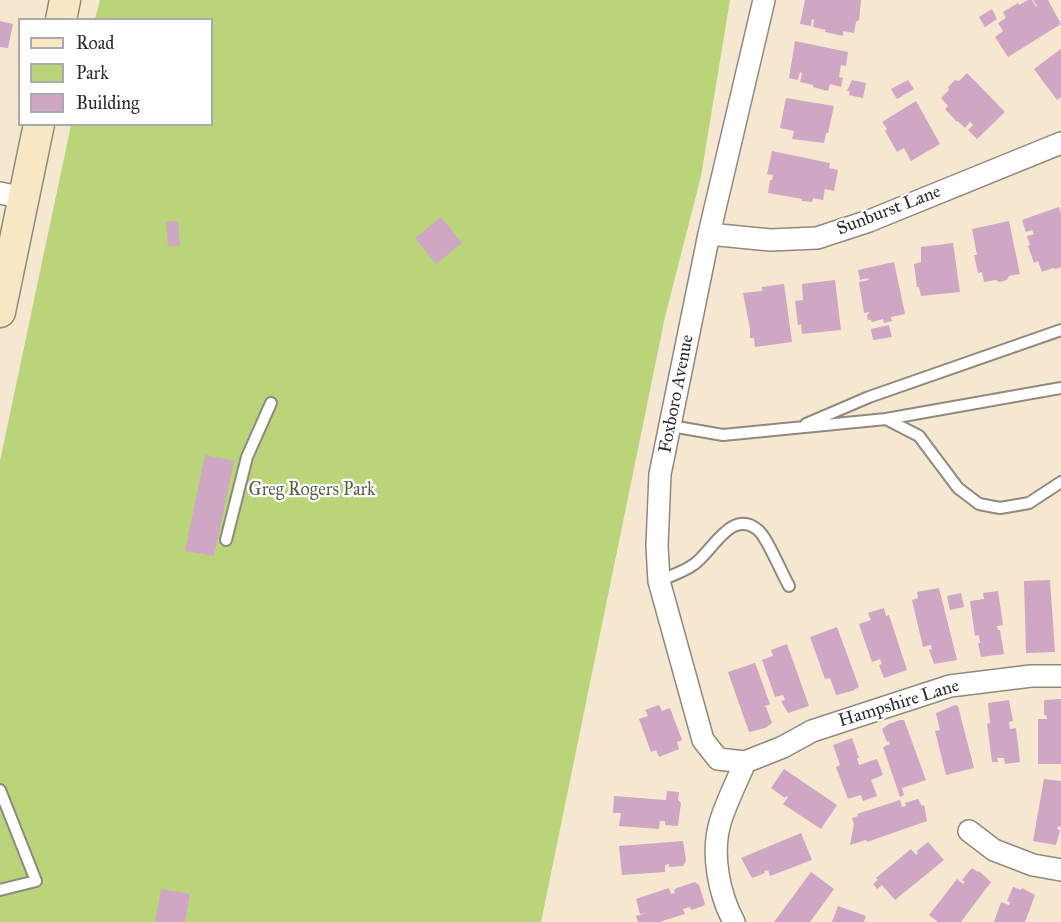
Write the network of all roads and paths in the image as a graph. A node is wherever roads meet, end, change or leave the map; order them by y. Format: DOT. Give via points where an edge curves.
graph roads {
  1 [pos="64,0"];
  2 [pos="764,0"];
  3 [pos="61,18"];
  4 [pos="38,126"];
  5 [pos="1061,143"];
  6 [pos="12,196"];
  7 [pos="709,234"];
  8 [pos="0,312"];
  9 [pos="1061,330"];
  10 [pos="1061,388"];
  11 [pos="271,403"];
  12 [pos="886,419"];
  13 [pos="671,426"];
  14 [pos="795,428"];
  15 [pos="1061,482"];
  16 [pos="226,540"];
  17 [pos="659,581"];
  18 [pos="789,586"];
  19 [pos="1061,676"];
  20 [pos="745,762"];
  21 [pos="0,790"];
  22 [pos="969,831"];
  23 [pos="1061,870"];
  24 [pos="0,890"];
  25 [pos="734,922"];
  1 -- 3 [label="street"];
  2 -- 7 [label="street, Foxboro Avenue"];
  4 -- 6 [label="street"];
  5 -- 7 [label="street, Sunburst Lane" via="817,238 770,240"];
  6 -- 8 [label="street"];
  7 -- 13 [label="street, Foxboro Avenue"];
  9 -- 14 [label="lane" via="869,397"];
  10 -- 12 [label="lane"];
  11 -- 16 [label="lane" via="247,457"];
  12 -- 14 [label="lane"];
  12 -- 15 [label="lane" via="919,436 958,488 979,504 1000,508 1029,503"];
  13 -- 14 [label="lane" via="723,435"];
  13 -- 17 [label="street, Foxboro Avenue" via="660,474"];
  17 -- 18 [label="lane" via="694,565 735,525 749,525 760,531"];
  17 -- 20 [label="street, Foxboro Avenue" via="704,740 718,759"];
  19 -- 20 [label="street, Hampshire Lane" via="950,686 812,731"];
  20 -- 25 [label="street" via="720,824 717,842 719,879"];
  21 -- 24 [label="lane" via="36,881"];
  22 -- 23 [label="street" via="994,850 1033,865"];
}
